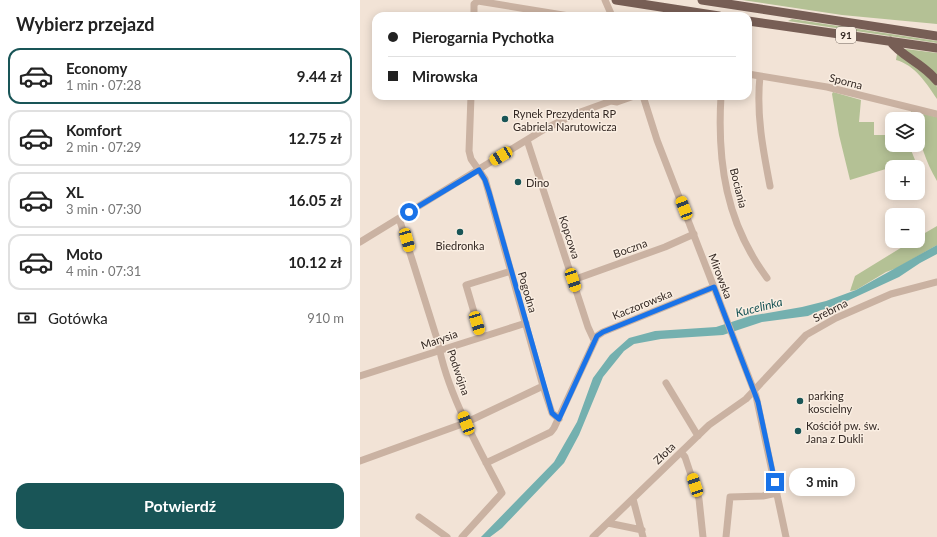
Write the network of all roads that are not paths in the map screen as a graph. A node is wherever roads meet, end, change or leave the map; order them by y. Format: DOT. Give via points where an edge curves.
graph roads {
  1 [pos="605,0"];
  2 [pos="616,0"];
  3 [pos="702,0"];
  4 [pos="474,12"];
  5 [pos="545,12"];
  6 [pos="610,12"];
  7 [pos="693,12"];
  8 [pos="752,21"];
  9 [pos="937,36"];
  10 [pos="890,41"];
  11 [pos="937,48"];
  12 [pos="752,75"];
  13 [pos="760,76"];
  14 [pos="937,81"];
  15 [pos="471,100"];
  16 [pos="608,100"];
  17 [pos="644,100"];
  18 [pos="721,100"];
  19 [pos="937,114"];
  20 [pos="527,140"];
  21 [pos="479,170"];
  22 [pos="770,186"];
  23 [pos="399,218"];
  24 [pos="694,234"];
  25 [pos="360,242"];
  26 [pos="511,272"];
  27 [pos="767,278"];
  28 [pos="573,280"];
  29 [pos="937,282"];
  30 [pos="714,287"];
  31 [pos="526,322"];
  32 [pos="481,336"];
  33 [pos="594,340"];
  34 [pos="439,352"];
  35 [pos="360,376"];
  36 [pos="666,384"];
  37 [pos="543,386"];
  38 [pos="754,391"];
  39 [pos="559,419"];
  40 [pos="466,423"];
  41 [pos="698,436"];
  42 [pos="681,452"];
  43 [pos="360,461"];
  44 [pos="486,463"];
  45 [pos="777,493"];
  46 [pos="633,499"];
  47 [pos="419,517"];
  48 [pos="608,523"];
  49 [pos="643,533"];
  50 [pos="602,534"];
  51 [pos="447,537"];
  52 [pos="462,537"];
  53 [pos="593,537"];
  54 [pos="703,537"];
  55 [pos="726,537"];
  56 [pos="786,537"];
  1 -- 6 [label="street"];
  2 -- 7 [label="main road"];
  3 -- 9 [label="main road, 91"];
  4 -- 5 [label="street" via="474,4 478,1"];
  8 -- 10 [label="main road, 91"];
  10 -- 11 [label="main road, 91"];
  10 -- 14 [label="main road" via="898,51 919,63"];
  12 -- 13 [label="street, Sporna"];
  13 -- 19 [label="street, Sporna" via="827,87"];
  13 -- 22 [label="street" via="757,101"];
  15 -- 21 [label="street" via="469,151"];
  16 -- 20 [label="street" via="558,122"];
  17 -- 24 [label="street, Mirowska"];
  18 -- 27 [label="street, Bociania" via="720,150 730,205 752,254"];
  20 -- 21 [label="street"];
  20 -- 28 [label="street, Kopcowa"];
  21 -- 23 [label="street"];
  21 -- 26 [label="street, Pogodna" via="487,186"];
  23 -- 25 [label="street"];
  23 -- 34 [label="street, Podwójna"];
  24 -- 28 [label="street, Boczna" via="666,248"];
  24 -- 30 [label="street, Mirowska"];
  26 -- 31 [label="street, Pogodna"];
  26 -- 32 [label="street" via="466,285"];
  28 -- 33 [label="street, Kopcowa"];
  29 -- 38 [label="street, Srebrna" via="891,294 815,329 799,341"];
  30 -- 33 [label="street, Kaczorowska" via="603,332"];
  30 -- 38 [label="street, Mirowska"];
  31 -- 32 [label="street, Marysia"];
  31 -- 37 [label="street, Pogodna"];
  32 -- 34 [label="street, Marysia"];
  33 -- 39 [label="street"];
  34 -- 35 [label="street, Marysia"];
  34 -- 40 [label="street, Podwójna"];
  36 -- 41 [label="street"];
  37 -- 39 [label="street, Pogodna" via="552,413"];
  37 -- 40 [label="street"];
  38 -- 41 [label="street, Złota"];
  38 -- 45 [label="street, Mirowska"];
  39 -- 44 [label="street" via="551,432"];
  40 -- 43 [label="street"];
  40 -- 44 [label="street, Podwójna"];
  41 -- 42 [label="street, Złota"];
  42 -- 46 [label="street, Złota"];
  42 -- 54 [label="street" via="699,499"];
  44 -- 52 [label="street, Podwójna" via="502,493"];
  45 -- 55 [label="street" via="730,497"];
  45 -- 56 [label="street, Mirowska"];
  46 -- 48 [label="street, Złota"];
  46 -- 49 [label="street"];
  47 -- 51 [label="street"];
  48 -- 49 [label="street"];
  48 -- 50 [label="street, Złota"];
  50 -- 53 [label="street, Złota"];
}
